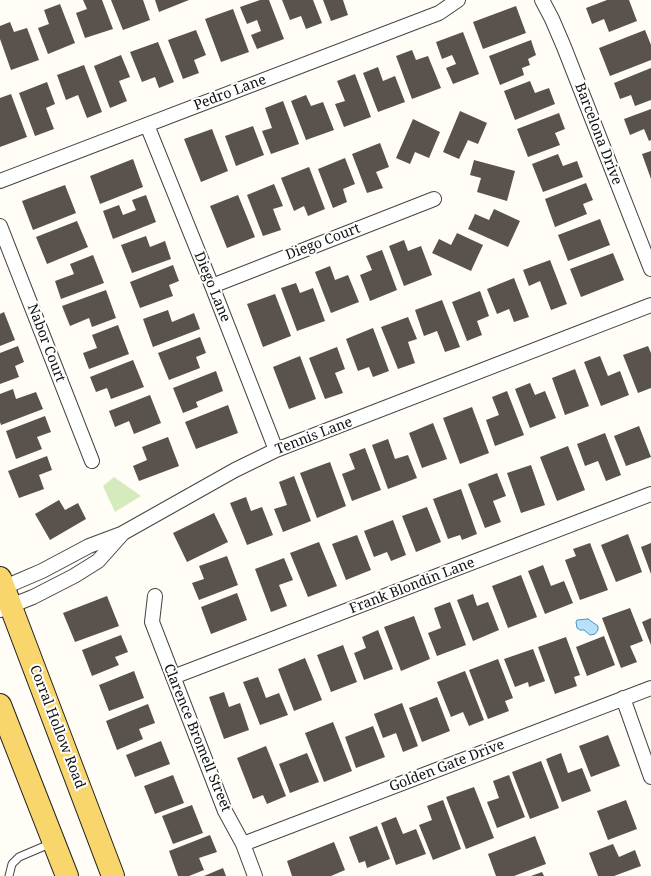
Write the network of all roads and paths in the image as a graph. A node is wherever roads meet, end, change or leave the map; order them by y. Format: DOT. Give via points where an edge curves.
graph roads {
  1 [pos="458,0"];
  2 [pos="542,0"];
  3 [pos="147,125"];
  4 [pos="0,181"];
  5 [pos="434,199"];
  6 [pos="0,226"];
  7 [pos="651,269"];
  8 [pos="212,286"];
  9 [pos="651,305"];
  10 [pos="276,450"];
  11 [pos="92,461"];
  12 [pos="651,494"];
  13 [pos="123,533"];
  14 [pos="3,594"];
  15 [pos="154,596"];
  16 [pos="173,677"];
  17 [pos="651,688"];
  18 [pos="623,698"];
  19 [pos="0,705"];
  20 [pos="651,777"];
  21 [pos="54,842"];
  22 [pos="243,844"];
  23 [pos="9,876"];
  24 [pos="67,876"];
  25 [pos="113,876"];
  26 [pos="255,876"];
  1 -- 3 [label="street, Pedro Lane" via="439,12"];
  2 -- 7 [label="street, Barcelona Drive" via="564,47"];
  3 -- 4 [label="street, Pedro Lane"];
  3 -- 8 [label="street, Diego Lane"];
  5 -- 8 [label="street, Diego Court"];
  6 -- 11 [label="street, Nabor Court"];
  8 -- 10 [label="street, Diego Lane"];
  9 -- 10 [label="street, Tennis Lane"];
  10 -- 13 [label="street, Tennis Lane"];
  12 -- 16 [label="street, Frank Blondin Lane"];
  13 -- 14 [label="street" via="89,546"];
  13 -- 14 [label="street, Tennis Lane" via="98,561 50,589"];
  14 -- 25 [label="main road, Corral Hollow Road"];
  15 -- 16 [label="street, Clarence Bromell Street" via="152,622"];
  16 -- 22 [label="street, Clarence Bromell Street" via="225,811"];
  17 -- 18 [label="street, Golden Gate Drive"];
  18 -- 20 [label="street"];
  18 -- 22 [label="street, Golden Gate Drive"];
  19 -- 21 [label="main road"];
  21 -- 23 [label="lane" via="19,857 12,864"];
  21 -- 24 [label="main road"];
  22 -- 26 [label="street, Clarence Bromell Street"];
}
